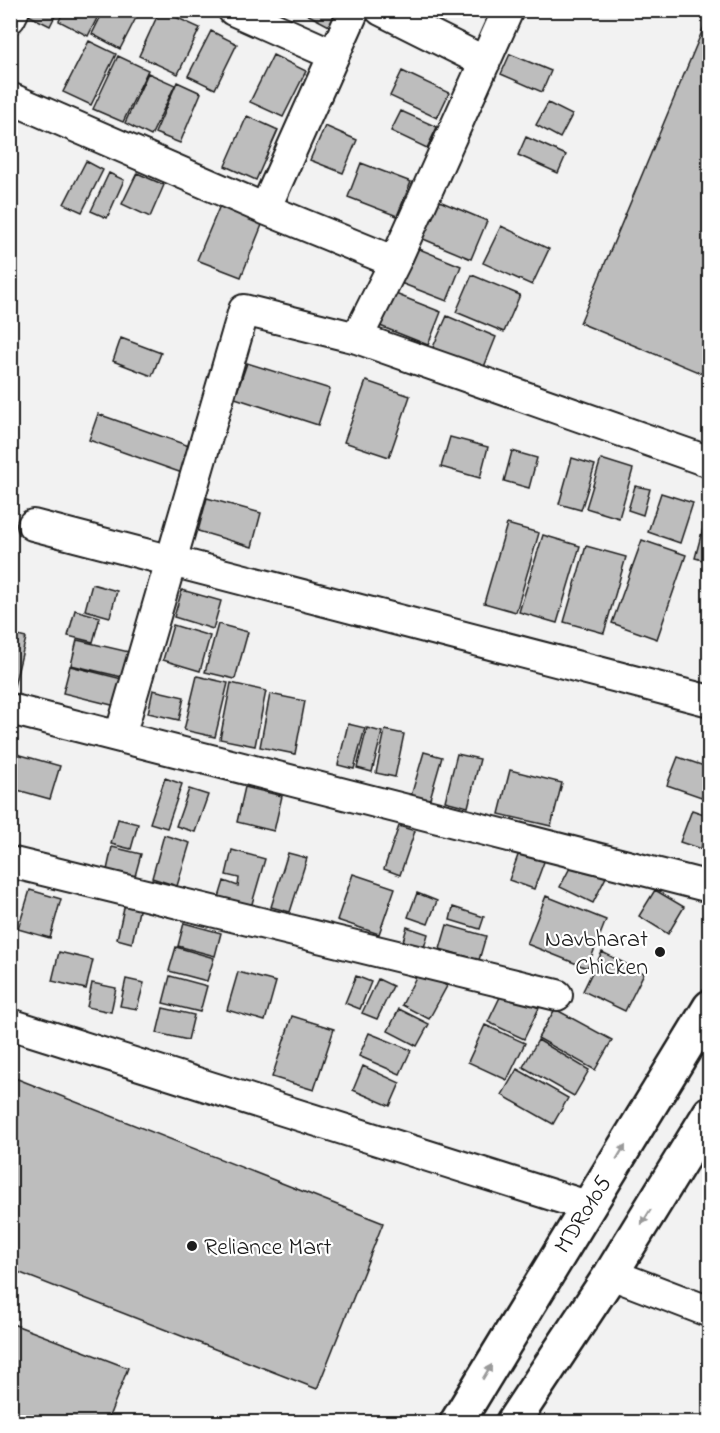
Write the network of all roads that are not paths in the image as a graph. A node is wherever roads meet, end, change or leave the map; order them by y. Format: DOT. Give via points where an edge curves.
graph roads {
  1 [pos="14,10"];
  2 [pos="233,10"];
  3 [pos="354,10"];
  4 [pos="381,10"];
  5 [pos="508,10"];
  6 [pos="10,18"];
  7 [pos="334,55"];
  8 [pos="485,62"];
  9 [pos="10,98"];
  10 [pos="265,209"];
  11 [pos="394,262"];
  12 [pos="357,338"];
  13 [pos="710,462"];
  14 [pos="33,525"];
  15 [pos="171,561"];
  16 [pos="710,701"];
  17 [pos="10,709"];
  18 [pos="120,736"];
  19 [pos="10,862"];
  20 [pos="710,886"];
  21 [pos="557,995"];
  22 [pos="710,1007"];
  23 [pos="10,1024"];
  24 [pos="710,1113"];
  25 [pos="587,1206"];
  26 [pos="611,1274"];
  27 [pos="710,1312"];
  28 [pos="457,1422"];
  29 [pos="513,1422"];
  1 -- 6 [label="street"];
  2 -- 7 [label="street"];
  3 -- 7 [label="street"];
  4 -- 8 [label="street"];
  5 -- 8 [label="street"];
  7 -- 10 [label="street"];
  8 -- 11 [label="street"];
  9 -- 10 [label="street"];
  10 -- 11 [label="street"];
  11 -- 12 [label="street"];
  12 -- 13 [label="street"];
  12 -- 15 [label="street" via="244,310"];
  14 -- 15 [label="street"];
  15 -- 16 [label="street"];
  15 -- 18 [label="street"];
  17 -- 18 [label="street"];
  18 -- 20 [label="street"];
  19 -- 21 [label="street"];
  25 -- 22 [label="main road, MDR0105, one-way"];
  23 -- 25 [label="street"];
  24 -- 26 [label="main road, one-way"];
  28 -- 25 [label="main road, MDR0105, one-way"];
  26 -- 27 [label="street"];
  26 -- 29 [label="main road"];
}
